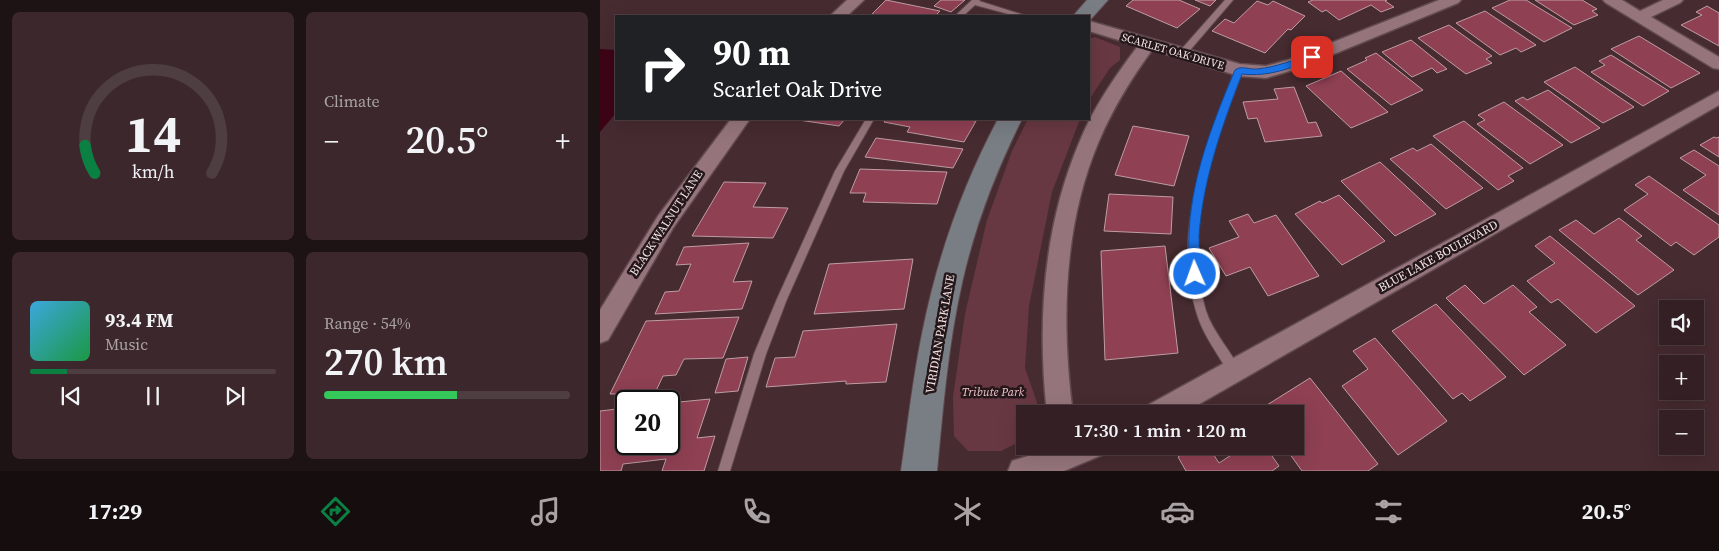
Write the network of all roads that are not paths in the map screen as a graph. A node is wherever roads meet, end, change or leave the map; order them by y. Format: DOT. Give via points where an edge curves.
graph roads {
  1 [pos="856,0"];
  2 [pos="1098,0"];
  3 [pos="1229,0"];
  4 [pos="1453,0"];
  5 [pos="1611,0"];
  6 [pos="1675,0"];
  7 [pos="975,1"];
  8 [pos="1428,4"];
  9 [pos="839,15"];
  10 [pos="960,15"];
  11 [pos="1019,15"];
  12 [pos="1085,15"];
  13 [pos="1639,17"];
  14 [pos="1090,26"];
  15 [pos="1148,44"];
  16 [pos="1182,54"];
  17 [pos="1719,64"];
  18 [pos="1239,70"];
  19 [pos="1719,98"];
  20 [pos="740,120"];
  21 [pos="869,120"];
  22 [pos="1010,120"];
  23 [pos="600,332"];
  24 [pos="1234,371"];
  25 [pos="1059,405"];
  26 [pos="1173,405"];
  27 [pos="1061,455"];
  28 [pos="724,471"];
  29 [pos="919,471"];
  30 [pos="1022,471"];
  1 -- 9 [label="street"];
  2 -- 12 [label="street"];
  3 -- 16 [label="lane"];
  4 -- 8 [label="street, SCARLET OAK DRIVE"];
  5 -- 13 [label="street"];
  6 -- 13 [label="street"];
  7 -- 10 [label="lane"];
  7 -- 11 [label="lane"];
  8 -- 18 [label="street, SCARLET OAK DRIVE" via="1280,69"];
  13 -- 17 [label="street"];
  14 -- 15 [label="street, SCARLET OAK DRIVE"];
  15 -- 16 [label="street, SCARLET OAK DRIVE"];
  15 -- 25 [label="street" via="1108,102 1079,163 1067,201 1055,297"];
  16 -- 18 [label="street, SCARLET OAK DRIVE"];
  18 -- 24 [label="lane" via="1210,147 1198,197 1194,237 1201,311"];
  19 -- 24 [label="street, BLUE LAKE BOULEVARD"];
  20 -- 23 [label="street, BLACK WALNUT LANE" via="664,221"];
  21 -- 28 [label="lane" via="840,171 782,300 760,354"];
  22 -- 29 [label="street, VIRIDIAN PARK LANE" via="981,179 952,263 941,310"];
  24 -- 26 [label="street, BLUE LAKE BOULEVARD"];
  27 -- 30 [label="street" via="1038,468"];
}
